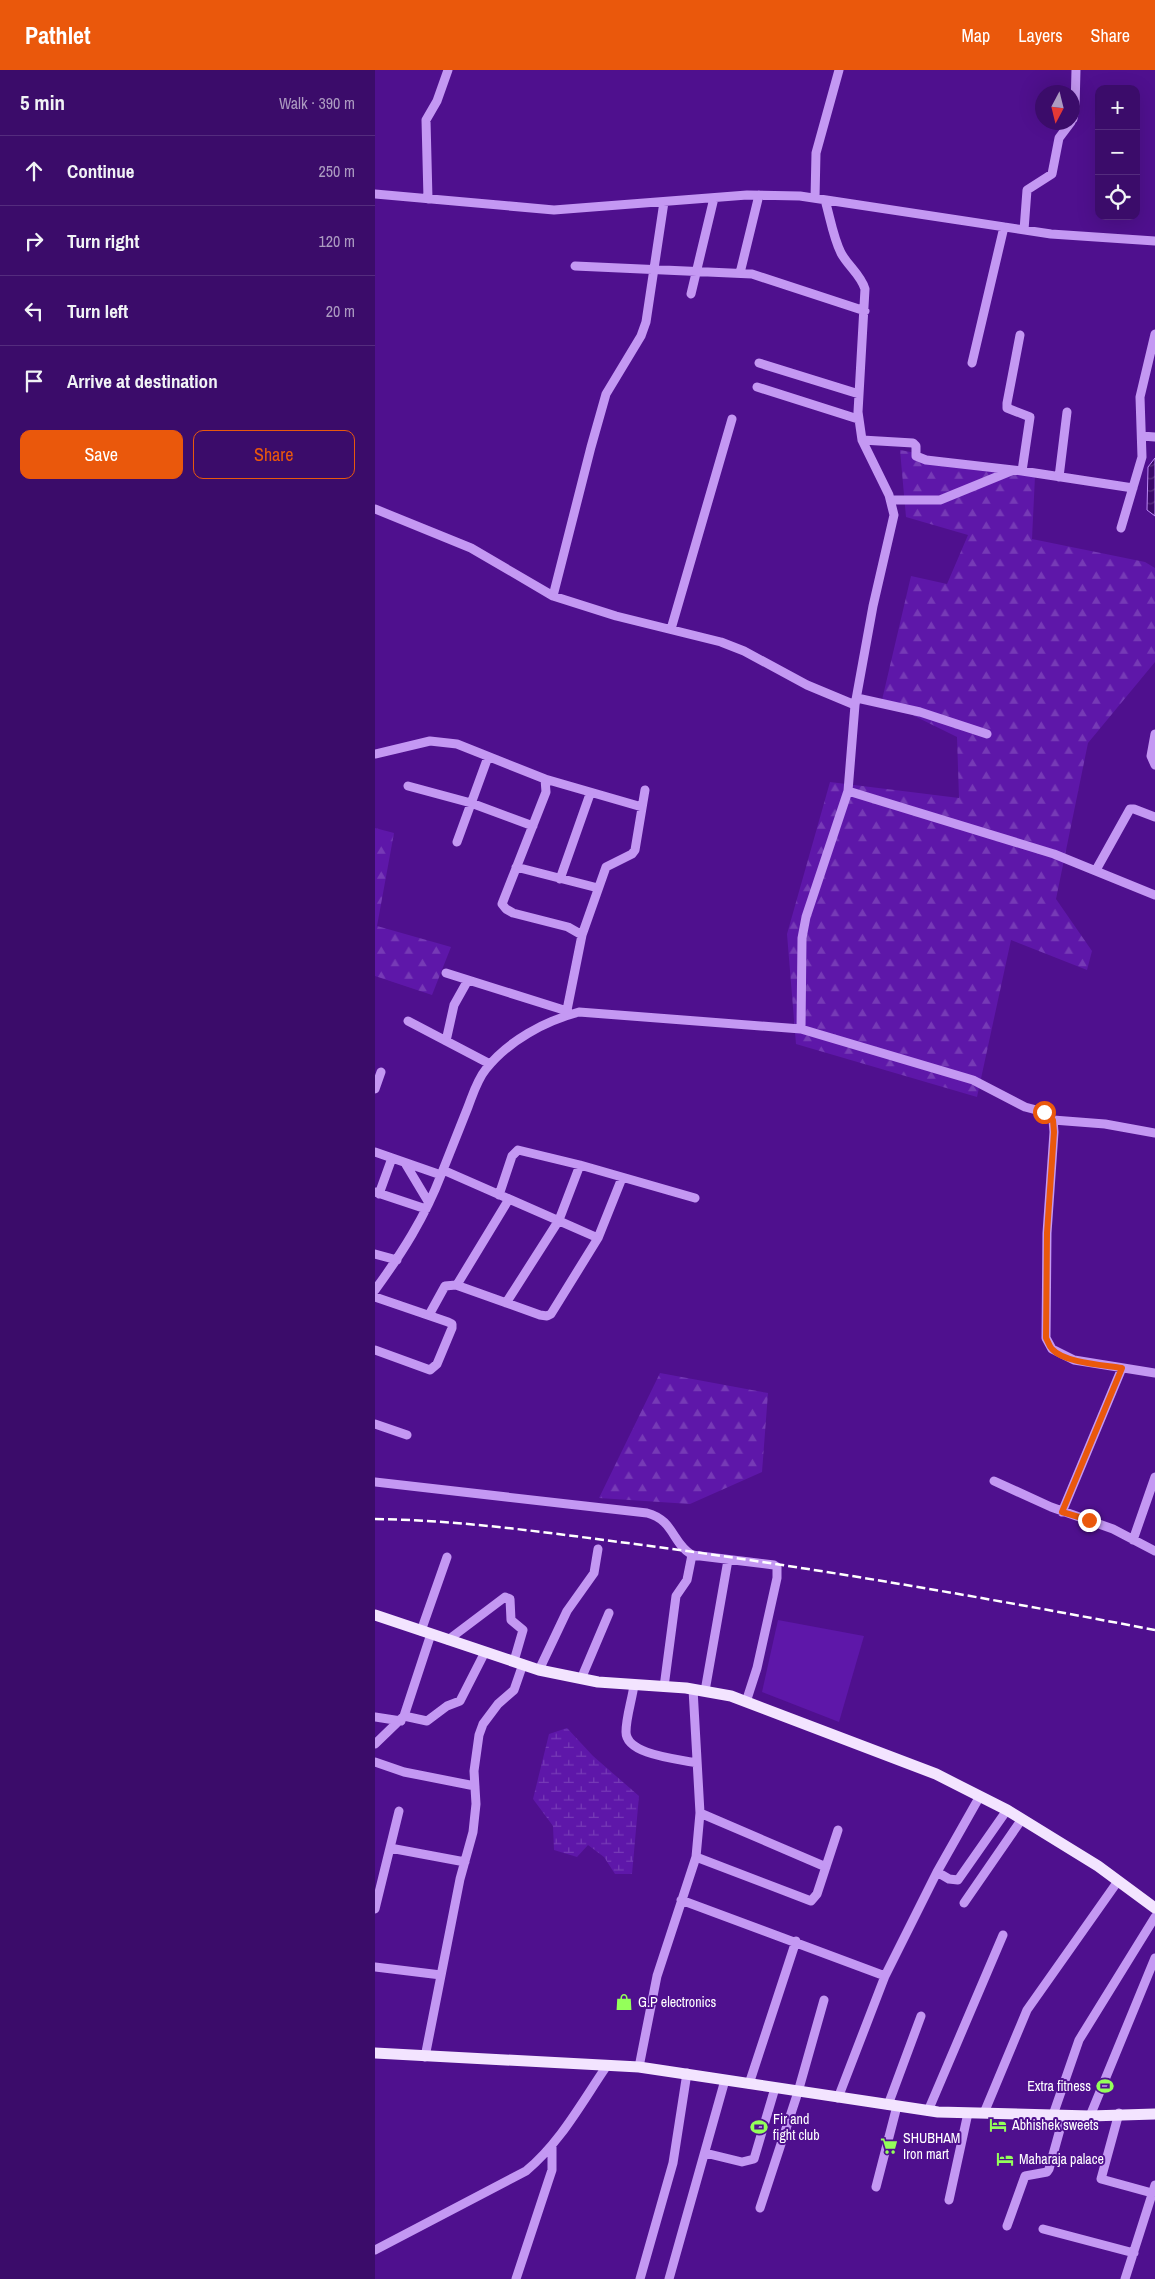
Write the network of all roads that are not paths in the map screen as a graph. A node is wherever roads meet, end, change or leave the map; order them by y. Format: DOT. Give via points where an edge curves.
graph roads {
  1 [pos="448,70"];
  2 [pos="839,70"];
  3 [pos="1076,70"];
  4 [pos="1076,85"];
  5 [pos="1065,130"];
  6 [pos="375,194"];
  7 [pos="759,194"];
  8 [pos="715,198"];
  9 [pos="429,199"];
  10 [pos="820,199"];
  11 [pos="664,202"];
  12 [pos="1005,227"];
  13 [pos="1024,230"];
  14 [pos="1155,241"];
  15 [pos="575,266"];
  16 [pos="653,271"];
  17 [pos="696,271"];
  18 [pos="740,273"];
  19 [pos="691,294"];
  20 [pos="865,311"];
  21 [pos="1155,334"];
  22 [pos="1019,335"];
  23 [pos="759,362"];
  24 [pos="972,363"];
  25 [pos="757,387"];
  26 [pos="859,394"];
  27 [pos="1067,412"];
  28 [pos="733,419"];
  29 [pos="858,419"];
  30 [pos="1142,436"];
  31 [pos="1155,437"];
  32 [pos="862,440"];
  33 [pos="1018,471"];
  34 [pos="1059,477"];
  35 [pos="1133,488"];
  36 [pos="891,500"];
  37 [pos="375,509"];
  38 [pos="1121,528"];
  39 [pos="553,596"];
  40 [pos="671,629"];
  41 [pos="856,701"];
  42 [pos="987,734"];
  43 [pos="1155,734"];
  44 [pos="375,754"];
  45 [pos="488,757"];
  46 [pos="1155,765"];
  47 [pos="545,779"];
  48 [pos="408,786"];
  49 [pos="645,790"];
  50 [pos="848,791"];
  51 [pos="590,794"];
  52 [pos="471,803"];
  53 [pos="642,807"];
  54 [pos="1155,816"];
  55 [pos="533,826"];
  56 [pos="457,842"];
  57 [pos="516,867"];
  58 [pos="1095,870"];
  59 [pos="560,879"];
  60 [pos="598,888"];
  61 [pos="1155,895"];
  62 [pos="582,935"];
  63 [pos="446,973"];
  64 [pos="468,980"];
  65 [pos="567,1013"];
  66 [pos="408,1021"];
  67 [pos="801,1029"];
  68 [pos="446,1040"];
  69 [pos="488,1067"];
  70 [pos="381,1072"];
  71 [pos="375,1089"];
  72 [pos="1053,1120"];
  73 [pos="1155,1133"];
  74 [pos="375,1152"];
  75 [pos="392,1158"];
  76 [pos="405,1162"];
  77 [pos="580,1166"];
  78 [pos="442,1173"];
  79 [pos="622,1178"];
  80 [pos="377,1193"];
  81 [pos="499,1195"];
  82 [pos="695,1198"];
  83 [pos="509,1199"];
  84 [pos="428,1206"];
  85 [pos="559,1220"];
  86 [pos="599,1238"];
  87 [pos="375,1254"];
  88 [pos="397,1260"];
  89 [pos="456,1285"];
  90 [pos="375,1290"];
  91 [pos="375,1297"];
  92 [pos="506,1303"];
  93 [pos="429,1315"];
  94 [pos="375,1350"];
  95 [pos="1122,1368"];
  96 [pos="1155,1373"];
  97 [pos="375,1424"];
  98 [pos="407,1435"];
  99 [pos="1155,1478"];
  100 [pos="994,1481"];
  101 [pos="375,1482"];
  102 [pos="1062,1512"];
  103 [pos="1133,1540"];
  104 [pos="598,1549"];
  105 [pos="1155,1551"];
  106 [pos="692,1555"];
  107 [pos="447,1557"];
  108 [pos="729,1560"];
  109 [pos="609,1613"];
  110 [pos="375,1615"];
  111 [pos="426,1633"];
  112 [pos="449,1640"];
  113 [pos="485,1652"];
  114 [pos="519,1663"];
  115 [pos="539,1670"];
  116 [pos="581,1679"];
  117 [pos="634,1685"];
  118 [pos="664,1687"];
  119 [pos="693,1689"];
  120 [pos="705,1691"];
  121 [pos="746,1702"];
  122 [pos="375,1717"];
  123 [pos="403,1718"];
  124 [pos="375,1744"];
  125 [pos="375,1762"];
  126 [pos="697,1762"];
  127 [pos="475,1786"];
  128 [pos="980,1796"];
  129 [pos="1007,1810"];
  130 [pos="399,1811"];
  131 [pos="700,1813"];
  132 [pos="1022,1819"];
  133 [pos="838,1830"];
  134 [pos="390,1848"];
  135 [pos="696,1857"];
  136 [pos="465,1862"];
  137 [pos="826,1867"];
  138 [pos="937,1872"];
  139 [pos="1118,1881"];
  140 [pos="681,1900"];
  141 [pos="964,1903"];
  142 [pos="1155,1908"];
  143 [pos="375,1909"];
  144 [pos="1155,1917"];
  145 [pos="1003,1935"];
  146 [pos="796,1942"];
  147 [pos="1155,1958"];
  148 [pos="375,1967"];
  149 [pos="441,1975"];
  150 [pos="885,1976"];
  151 [pos="825,2000"];
  152 [pos="921,2016"];
  153 [pos="375,2053"];
  154 [pos="425,2057"];
  155 [pos="606,2066"];
  156 [pos="639,2067"];
  157 [pos="687,2073"];
  158 [pos="725,2080"];
  159 [pos="749,2084"];
  160 [pos="775,2088"];
  161 [pos="798,2092"];
  162 [pos="838,2098"];
  163 [pos="893,2106"];
  164 [pos="928,2111"];
  165 [pos="968,2113"];
  166 [pos="983,2113"];
  167 [pos="1119,2114"];
  168 [pos="1155,2114"];
  169 [pos="1059,2115"];
  170 [pos="1090,2116"];
  171 [pos="552,2145"];
  172 [pos="705,2152"];
  173 [pos="876,2187"];
  174 [pos="1154,2189"];
  175 [pos="949,2200"];
  176 [pos="760,2208"];
  177 [pos="1007,2226"];
  178 [pos="1043,2229"];
  179 [pos="375,2250"];
  180 [pos="1134,2252"];
  181 [pos="516,2279"];
  182 [pos="640,2279"];
  183 [pos="669,2279"];
  184 [pos="1125,2279"];
  1 -- 9 [label="street" via="426,120"];
  2 -- 10 [label="street" via="816,153"];
  3 -- 4 [label="street"];
  5 -- 13 [label="street" via="1059,138 1052,174 1027,190"];
  6 -- 9 [label="street"];
  7 -- 8 [label="street"];
  7 -- 10 [label="street"];
  7 -- 18 [label="street"];
  8 -- 11 [label="street"];
  8 -- 17 [label="street"];
  9 -- 11 [label="street" via="554,210"];
  10 -- 12 [label="street"];
  10 -- 20 [label="street" via="841,252 863,282"];
  11 -- 16 [label="street"];
  12 -- 13 [label="street"];
  12 -- 24 [label="street"];
  13 -- 14 [label="street"];
  15 -- 16 [label="street"];
  16 -- 17 [label="street"];
  16 -- 39 [label="street" via="643,331 612,380 602,406"];
  17 -- 18 [label="street"];
  17 -- 19 [label="street"];
  18 -- 20 [label="street" via="763,276"];
  20 -- 26 [label="street"];
  21 -- 30 [label="street" via="1141,397"];
  22 -- 33 [label="street" via="1007,408 1030,418"];
  23 -- 26 [label="street"];
  25 -- 29 [label="street"];
  26 -- 29 [label="street"];
  27 -- 34 [label="street"];
  28 -- 40 [label="street"];
  29 -- 32 [label="street"];
  30 -- 31 [label="street"];
  30 -- 35 [label="street" via="1142,457"];
  32 -- 33 [label="street" via="913,443 916,456 926,460"];
  32 -- 36 [label="street"];
  33 -- 34 [label="street"];
  33 -- 36 [label="street" via="940,500"];
  34 -- 35 [label="street"];
  35 -- 38 [label="street"];
  36 -- 41 [label="street" via="894,515"];
  37 -- 39 [label="street" via="471,548"];
  39 -- 40 [label="street" via="615,616"];
  40 -- 41 [label="street" via="721,642 807,685"];
  41 -- 42 [label="street" via="920,712"];
  41 -- 50 [label="street"];
  43 -- 46 [label="street" via="1151,756"];
  44 -- 45 [label="street" via="429,741 469,747"];
  45 -- 47 [label="street"];
  45 -- 52 [label="street"];
  47 -- 51 [label="street"];
  47 -- 55 [label="street" via="546,792"];
  48 -- 52 [label="street"];
  49 -- 53 [label="street"];
  50 -- 58 [label="street" via="1054,854"];
  50 -- 67 [label="street" via="806,917 802,938"];
  51 -- 53 [label="street"];
  51 -- 59 [label="street"];
  52 -- 55 [label="street"];
  52 -- 56 [label="street"];
  53 -- 60 [label="street" via="635,850 606,867"];
  54 -- 58 [label="street" via="1130,810"];
  55 -- 57 [label="street"];
  57 -- 59 [label="street"];
  57 -- 62 [label="street" via="502,904 505,909 569,927"];
  58 -- 61 [label="street"];
  59 -- 60 [label="street"];
  60 -- 62 [label="street"];
  62 -- 65 [label="street"];
  63 -- 64 [label="street"];
  64 -- 65 [label="street"];
  64 -- 68 [label="street" via="454,1006"];
  65 -- 67 [label="street"];
  65 -- 69 [label="street" via="527,1034"];
  66 -- 68 [label="street"];
  67 -- 72 [label="street" via="973,1080 1025,1107 1044,1112"];
  68 -- 69 [label="street"];
  69 -- 78 [label="street" via="479,1079"];
  70 -- 71 [label="street"];
  72 -- 73 [label="street" via="1105,1124"];
  72 -- 95 [label="street" via="1046,1338 1052,1349 1074,1360"];
  74 -- 75 [label="street"];
  75 -- 76 [label="street"];
  75 -- 80 [label="street"];
  76 -- 78 [label="street"];
  76 -- 84 [label="street"];
  77 -- 79 [label="street"];
  77 -- 81 [label="street" via="518,1150 512,1156"];
  77 -- 85 [label="street"];
  78 -- 81 [label="street"];
  78 -- 84 [label="street"];
  79 -- 82 [label="street"];
  79 -- 86 [label="street"];
  80 -- 84 [label="street"];
  81 -- 83 [label="street"];
  83 -- 85 [label="street"];
  83 -- 89 [label="street"];
  84 -- 88 [label="street"];
  85 -- 86 [label="street"];
  85 -- 92 [label="street"];
  86 -- 92 [label="street" via="551,1314 539,1315"];
  87 -- 88 [label="street"];
  88 -- 90 [label="street"];
  89 -- 92 [label="street"];
  89 -- 93 [label="street" via="445,1286"];
  91 -- 93 [label="street"];
  93 -- 94 [label="street" via="448,1322 452,1328 434,1368 425,1368"];
  95 -- 96 [label="street"];
  95 -- 102 [label="street"];
  97 -- 98 [label="street"];
  99 -- 103 [label="street"];
  100 -- 102 [label="street"];
  101 -- 106 [label="street" via="657,1515 665,1521 685,1551"];
  102 -- 103 [label="street" via="1103,1524"];
  103 -- 105 [label="street"];
  104 -- 115 [label="street" via="594,1573 567,1610"];
  106 -- 108 [label="street"];
  106 -- 118 [label="street" via="687,1580 676,1596"];
  107 -- 111 [label="street"];
  108 -- 120 [label="street"];
  108 -- 121 [label="street" via="774,1565 777,1572 757,1668"];
  109 -- 116 [label="street"];
  110 -- 111 [label="main road"];
  111 -- 112 [label="main road"];
  111 -- 123 [label="street"];
  112 -- 113 [label="main road"];
  112 -- 114 [label="street" via="505,1597 510,1599 511,1620 523,1630"];
  113 -- 114 [label="main road"];
  113 -- 123 [label="street" via="460,1701 447,1706 427,1722"];
  114 -- 115 [label="main road"];
  114 -- 127 [label="street" via="514,1690 483,1724 475,1753"];
  115 -- 116 [label="main road"];
  116 -- 117 [label="main road"];
  117 -- 118 [label="main road"];
  117 -- 126 [label="street" via="627,1740 641,1750"];
  118 -- 119 [label="main road"];
  119 -- 120 [label="main road"];
  119 -- 126 [label="street"];
  120 -- 121 [label="main road"];
  121 -- 128 [label="main road" via="936,1774"];
  122 -- 123 [label="street"];
  123 -- 124 [label="street"];
  125 -- 127 [label="street" via="404,1772"];
  126 -- 131 [label="street"];
  127 -- 136 [label="street" via="475,1820"];
  128 -- 129 [label="main road"];
  128 -- 138 [label="street"];
  129 -- 132 [label="main road"];
  129 -- 138 [label="street" via="958,1880"];
  130 -- 134 [label="street"];
  131 -- 135 [label="street"];
  131 -- 137 [label="street"];
  132 -- 139 [label="main road"];
  132 -- 141 [label="street"];
  133 -- 137 [label="street"];
  134 -- 136 [label="street"];
  134 -- 143 [label="street"];
  135 -- 137 [label="street" via="811,1901 817,1894"];
  135 -- 140 [label="street"];
  136 -- 149 [label="street"];
  138 -- 150 [label="street"];
  139 -- 142 [label="main road"];
  139 -- 166 [label="street" via="1027,2010"];
  140 -- 146 [label="street"];
  140 -- 156 [label="street" via="657,1976"];
  144 -- 169 [label="street" via="1079,2040"];
  145 -- 164 [label="street"];
  146 -- 150 [label="street"];
  146 -- 159 [label="street"];
  147 -- 170 [label="street"];
  148 -- 149 [label="street"];
  149 -- 154 [label="street"];
  150 -- 162 [label="street"];
  151 -- 161 [label="street"];
  152 -- 163 [label="street"];
  153 -- 154 [label="main road"];
  154 -- 155 [label="main road"];
  155 -- 156 [label="main road"];
  155 -- 171 [label="street"];
  156 -- 157 [label="main road"];
  157 -- 158 [label="main road"];
  157 -- 182 [label="street" via="673,2163"];
  158 -- 159 [label="main road"];
  158 -- 172 [label="street"];
  159 -- 160 [label="main road"];
  160 -- 161 [label="main road"];
  160 -- 172 [label="street" via="754,2159 742,2162"];
  161 -- 162 [label="main road"];
  161 -- 176 [label="street"];
  162 -- 163 [label="main road"];
  163 -- 164 [label="main road"];
  163 -- 173 [label="street"];
  164 -- 165 [label="main road"];
  165 -- 166 [label="main road"];
  165 -- 175 [label="street"];
  166 -- 169 [label="main road"];
  167 -- 168 [label="main road"];
  167 -- 170 [label="main road"];
  167 -- 174 [label="street" via="1101,2179"];
  169 -- 170 [label="main road"];
  169 -- 177 [label="street" via="1049,2169 1025,2176"];
  171 -- 179 [label="street" via="526,2170"];
  171 -- 181 [label="street" via="548,2182"];
  172 -- 183 [label="street"];
  174 -- 180 [label="street"];
  178 -- 180 [label="street"];
  180 -- 184 [label="street"];
}
